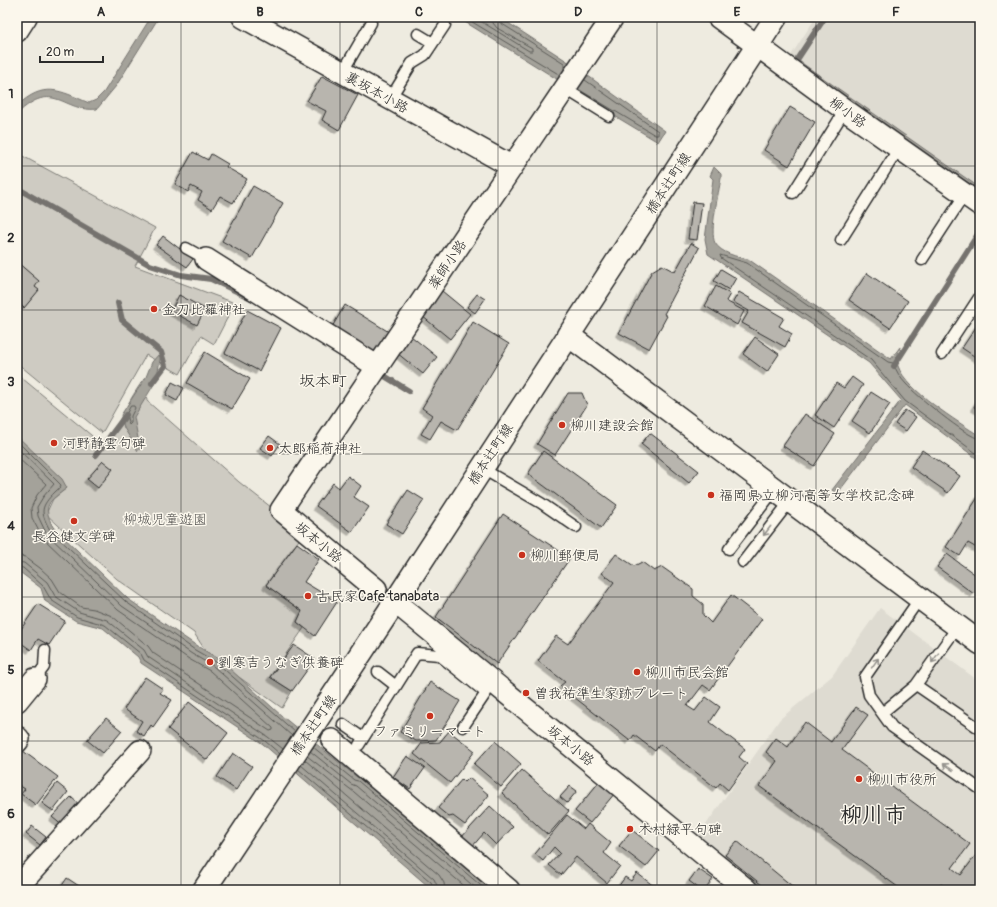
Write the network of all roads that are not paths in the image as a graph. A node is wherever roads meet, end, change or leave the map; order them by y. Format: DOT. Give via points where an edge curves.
graph roads {
  1 [pos="26,17"];
  2 [pos="243,17"];
  3 [pos="613,17"];
  4 [pos="718,17"];
  5 [pos="776,17"];
  6 [pos="371,23"];
  7 [pos="445,25"];
  8 [pos="17,31"];
  9 [pos="418,34"];
  10 [pos="433,43"];
  11 [pos="757,46"];
  12 [pos="342,73"];
  13 [pos="564,88"];
  14 [pos="390,99"];
  15 [pos="845,110"];
  16 [pos="609,116"];
  17 [pos="899,148"];
  18 [pos="511,166"];
  19 [pos="793,193"];
  20 [pos="972,200"];
  21 [pos="840,240"];
  22 [pos="186,248"];
  23 [pos="206,259"];
  24 [pos="922,260"];
  25 [pos="980,296"];
  26 [pos="568,335"];
  27 [pos="942,354"];
  28 [pos="376,370"];
  29 [pos="481,468"];
  30 [pos="783,494"];
  31 [pos="281,510"];
  32 [pos="576,527"];
  33 [pos="729,549"];
  34 [pos="743,562"];
  35 [pos="376,588"];
  36 [pos="920,598"];
  37 [pos="395,602"];
  38 [pos="958,626"];
  39 [pos="980,643"];
  40 [pos="443,649"];
  41 [pos="45,650"];
  42 [pos="378,672"];
  43 [pos="35,679"];
  44 [pos="916,684"];
  45 [pos="396,686"];
  46 [pos="490,687"];
  47 [pos="17,701"];
  48 [pos="882,713"];
  49 [pos="463,727"];
  50 [pos="980,729"];
  51 [pos="338,732"];
  52 [pos="17,737"];
  53 [pos="17,742"];
  54 [pos="140,751"];
  55 [pos="980,789"];
  56 [pos="17,888"];
  57 [pos="204,890"];
  58 [pos="509,890"];
  59 [pos="746,890"];
  1 -- 8 [label="street"];
  2 -- 12 [label="street, 裏坂本小路"];
  3 -- 13 [label="street, 薬師小路"];
  4 -- 11 [label="street, 柳小路"];
  5 -- 11 [label="main road, 橋本辻町線"];
  6 -- 12 [label="lane"];
  7 -- 10 [label="lane"];
  9 -- 10 [label="lane"];
  10 -- 14 [label="lane" via="425,55 412,63"];
  11 -- 15 [label="street, 柳小路"];
  11 -- 26 [label="main road, 橋本辻町線"];
  12 -- 14 [label="street, 裏坂本小路"];
  13 -- 16 [label="lane"];
  13 -- 18 [label="street, 薬師小路"];
  14 -- 18 [label="street, 裏坂本小路"];
  15 -- 17 [label="street, 柳小路"];
  15 -- 19 [label="lane"];
  17 -- 20 [label="street, 柳小路"];
  17 -- 21 [label="lane"];
  18 -- 28 [label="street, 薬師小路"];
  20 -- 24 [label="lane"];
  22 -- 23 [label="lane"];
  23 -- 28 [label="street"];
  25 -- 27 [label="lane"];
  26 -- 29 [label="main road, 橋本辻町線"];
  26 -- 30 [label="main road"];
  28 -- 31 [label="street, 薬師小路"];
  29 -- 32 [label="lane"];
  29 -- 37 [label="main road, 橋本辻町線"];
  30 -- 33 [label="lane"];
  30 -- 34 [label="lane, one-way"];
  30 -- 36 [label="main road"];
  31 -- 35 [label="street, 坂本小路"];
  36 -- 38 [label="main road"];
  48 -- 36 [label="lane, one-way" via="869,695 865,677"];
  37 -- 40 [label="street, 坂本小路"];
  37 -- 57 [label="main road, 橋本辻町線"];
  38 -- 39 [label="main road"];
  38 -- 44 [label="lane, one-way"];
  40 -- 45 [label="lane" via="417,652"];
  40 -- 46 [label="street, 坂本小路"];
  41 -- 43 [label="lane" via="44,667"];
  42 -- 45 [label="lane"];
  43 -- 47 [label="street"];
  44 -- 48 [label="lane"];
  44 -- 50 [label="lane"];
  45 -- 51 [label="lane" via="361,741"];
  46 -- 49 [label="lane"];
  46 -- 59 [label="street, 坂本小路"];
  55 -- 48 [label="lane, one-way" via="892,727"];
  51 -- 58 [label="street"];
  52 -- 53 [label="street"];
  54 -- 56 [label="street"];
}
